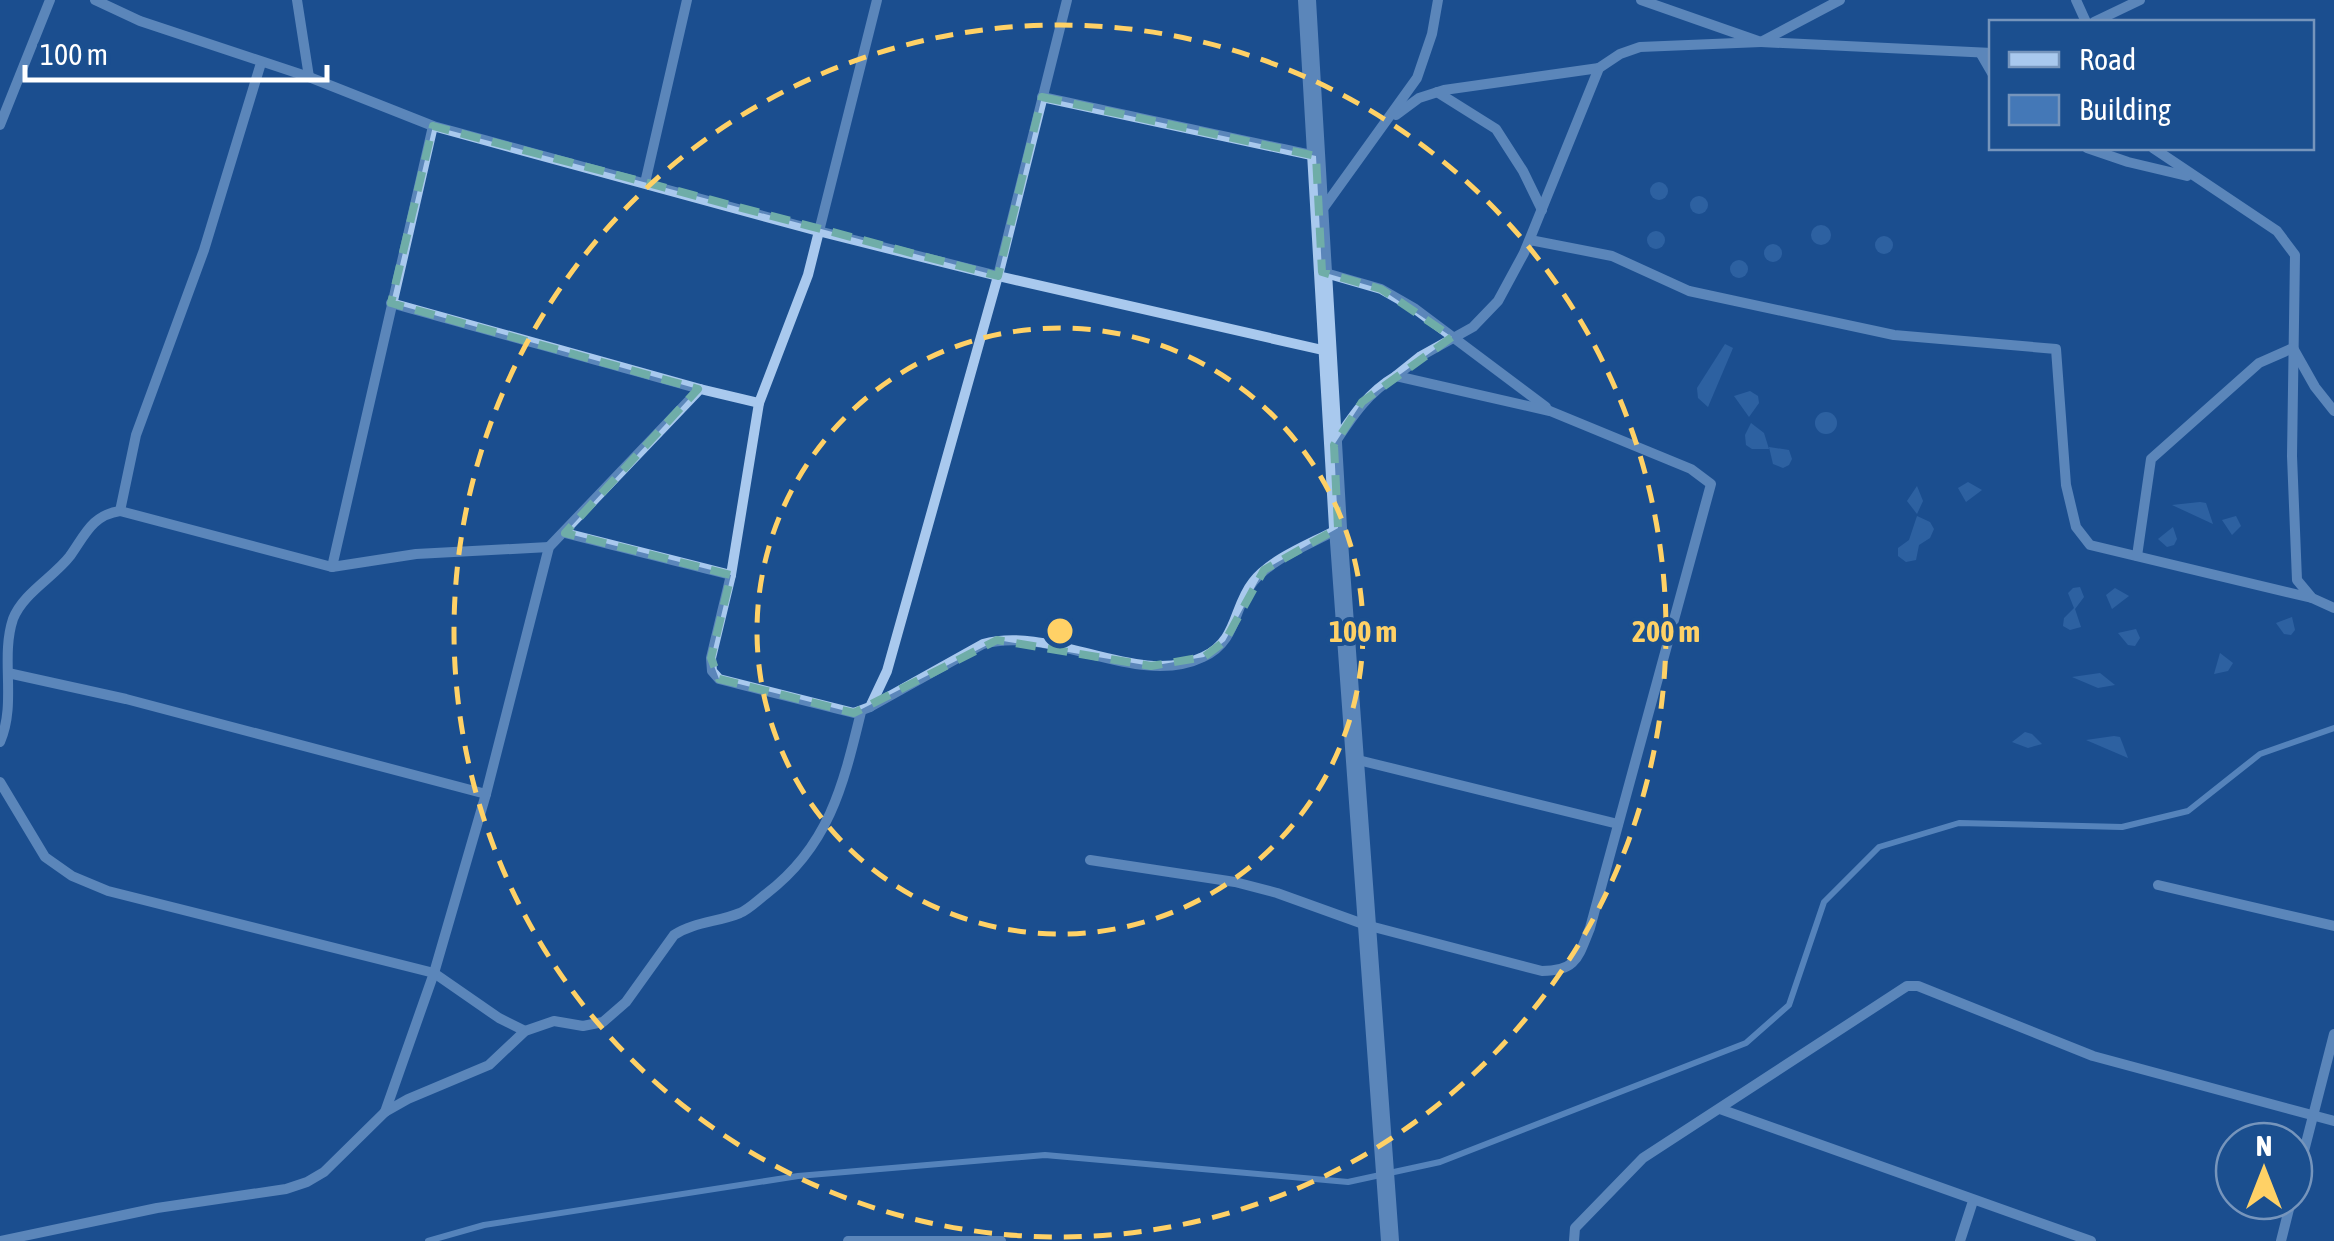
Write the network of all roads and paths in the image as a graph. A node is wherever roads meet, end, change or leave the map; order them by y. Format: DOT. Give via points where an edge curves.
graph roads {
  1 [pos="50,0"];
  2 [pos="95,0"];
  3 [pos="297,0"];
  4 [pos="686,0"];
  5 [pos="877,0"];
  6 [pos="1066,0"];
  7 [pos="1307,0"];
  8 [pos="1438,0"];
  9 [pos="1641,0"];
  10 [pos="1840,0"];
  11 [pos="2140,0"];
  12 [pos="2098,20"];
  13 [pos="1761,42"];
  14 [pos="1986,54"];
  15 [pos="261,63"];
  16 [pos="1599,68"];
  17 [pos="309,77"];
  18 [pos="1437,92"];
  19 [pos="1042,98"];
  20 [pos="1391,118"];
  21 [pos="0,124"];
  22 [pos="433,126"];
  23 [pos="2093,150"];
  24 [pos="2156,150"];
  25 [pos="1316,156"];
  26 [pos="2194,178"];
  27 [pos="645,183"];
  28 [pos="1542,210"];
  29 [pos="1319,214"];
  30 [pos="818,230"];
  31 [pos="1530,240"];
  32 [pos="1322,272"];
  33 [pos="998,276"];
  34 [pos="391,303"];
  35 [pos="1452,337"];
  36 [pos="2293,348"];
  37 [pos="1327,351"];
  38 [pos="1396,376"];
  39 [pos="700,389"];
  40 [pos="759,403"];
  41 [pos="1550,411"];
  42 [pos="2334,411"];
  43 [pos="1334,445"];
  44 [pos="120,511"];
  45 [pos="1338,528"];
  46 [pos="565,533"];
  47 [pos="549,547"];
  48 [pos="2137,556"];
  49 [pos="332,567"];
  50 [pos="731,575"];
  51 [pos="2312,598"];
  52 [pos="2334,608"];
  53 [pos="8,672"];
  54 [pos="866,709"];
  55 [pos="0,742"];
  56 [pos="1354,759"];
  57 [pos="0,782"];
  58 [pos="486,794"];
  59 [pos="1618,824"];
  60 [pos="1090,860"];
  61 [pos="2158,886"];
  62 [pos="1366,925"];
  63 [pos="2334,926"];
  64 [pos="434,973"];
  65 [pos="525,1031"];
  66 [pos="2334,1034"];
  67 [pos="1720,1109"];
  68 [pos="385,1112"];
  69 [pos="2314,1115"];
  70 [pos="2312,1121"];
  71 [pos="2334,1122"];
  72 [pos="1974,1201"];
  73 [pos="994,1240"];
  74 [pos="0,1241"];
  75 [pos="848,1241"];
  76 [pos="1390,1241"];
  77 [pos="1574,1241"];
  78 [pos="1960,1241"];
  79 [pos="2091,1241"];
  1 -- 21 [label="street"];
  2 -- 15 [label="street"];
  3 -- 17 [label="street"];
  4 -- 27 [label="street"];
  5 -- 30 [label="street"];
  6 -- 19 [label="street"];
  7 -- 25 [label="street"];
  8 -- 20 [label="street" via="1417,78"];
  9 -- 13 [label="street"];
  10 -- 13 [label="street"];
  11 -- 12 [label="street"];
  13 -- 14 [label="street"];
  13 -- 16 [label="street" via="1640,47"];
  15 -- 17 [label="street"];
  15 -- 44 [label="street" via="204,250 136,436"];
  16 -- 18 [label="street"];
  16 -- 28 [label="street"];
  17 -- 22 [label="street"];
  18 -- 20 [label="street"];
  18 -- 28 [label="street" via="1496,129"];
  19 -- 25 [label="street"];
  19 -- 33 [label="street"];
  20 -- 29 [label="street"];
  22 -- 27 [label="street"];
  22 -- 34 [label="street"];
  23 -- 26 [label="street"];
  24 -- 26 [label="street"];
  25 -- 29 [label="street"];
  26 -- 36 [label="street" via="2288,243 2296,262"];
  27 -- 30 [label="street"];
  28 -- 31 [label="street"];
  29 -- 32 [label="street"];
  30 -- 33 [label="street"];
  30 -- 40 [label="street"];
  31 -- 35 [label="street" via="1498,301 1473,327"];
  31 -- 48 [label="street" via="1612,256 1689,290 1894,335 2056,349 2066,485 2076,527 2090,545"];
  32 -- 35 [label="street" via="1381,288"];
  32 -- 37 [label="street"];
  33 -- 37 [label="street"];
  33 -- 54 [label="street" via="887,670"];
  34 -- 39 [label="street"];
  34 -- 49 [label="street"];
  35 -- 38 [label="street"];
  35 -- 41 [label="street"];
  36 -- 42 [label="street"];
  36 -- 48 [label="street" via="2259,364 2152,459"];
  36 -- 51 [label="street" via="2296,565"];
  37 -- 43 [label="street"];
  38 -- 41 [label="street"];
  38 -- 43 [label="street" via="1362,402"];
  39 -- 40 [label="street"];
  39 -- 46 [label="street"];
  40 -- 50 [label="street"];
  41 -- 59 [label="street" via="1691,469 1710,484"];
  43 -- 45 [label="street"];
  44 -- 49 [label="street"];
  44 -- 53 [label="street" via="95,519 66,560 22,603 8,640"];
  45 -- 54 [label="street" via="1264,570 1225,641 1204,657 1150,666 997,640"];
  45 -- 56 [label="street"];
  46 -- 47 [label="street"];
  46 -- 50 [label="street"];
  47 -- 49 [label="street" via="416,554"];
  47 -- 58 [label="street"];
  48 -- 51 [label="street"];
  50 -- 54 [label="street" via="711,658 719,678 847,712"];
  51 -- 52 [label="street"];
  53 -- 55 [label="street"];
  53 -- 58 [label="street"];
  54 -- 65 [label="street" via="822,831 786,878 743,912 674,935 626,1002 603,1022 554,1021"];
  56 -- 59 [label="street"];
  56 -- 62 [label="street"];
  57 -- 64 [label="street" via="45,856 108,892"];
  58 -- 64 [label="street"];
  59 -- 62 [label="street" via="1590,928 1576,961 1562,970"];
  60 -- 62 [label="street" via="1235,882"];
  61 -- 63 [label="street"];
  62 -- 76 [label="street"];
  64 -- 65 [label="street"];
  64 -- 68 [label="street"];
  65 -- 68 [label="street" via="490,1065"];
  66 -- 69 [label="street"];
  67 -- 69 [label="street" via="1898,990 1918,986 2093,1056"];
  67 -- 72 [label="street"];
  67 -- 77 [label="street" via="1642,1158 1575,1228"];
  68 -- 74 [label="street" via="307,1182"];
  69 -- 70 [label="street"];
  69 -- 71 [label="street"];
  72 -- 78 [label="street"];
  72 -- 79 [label="street"];
  73 -- 75 [label="street"];
}
